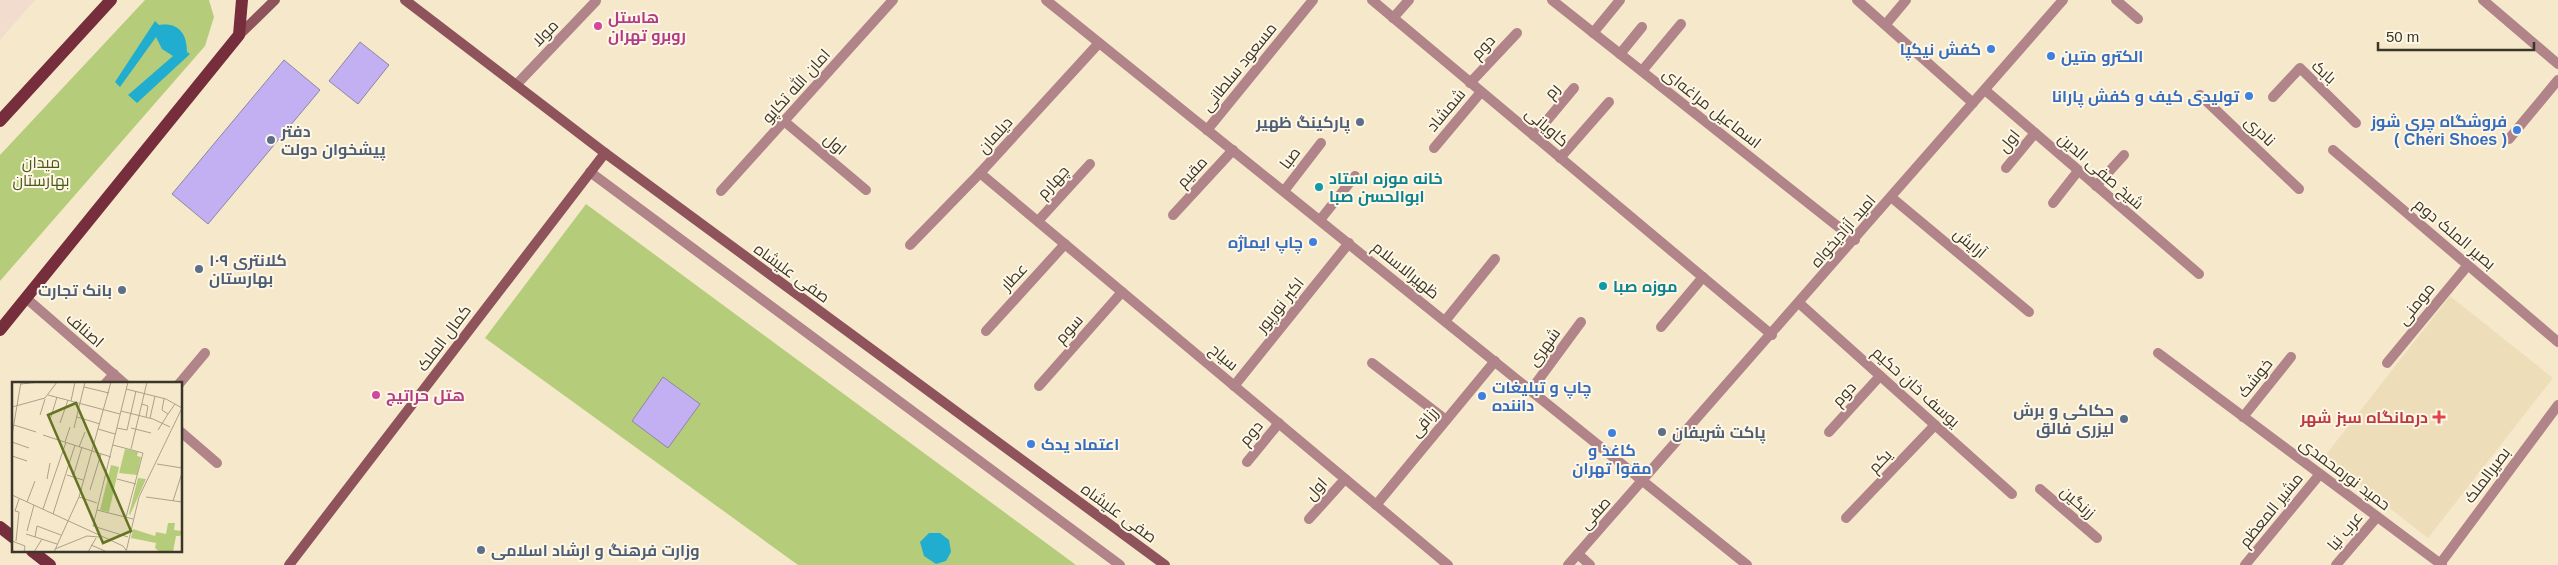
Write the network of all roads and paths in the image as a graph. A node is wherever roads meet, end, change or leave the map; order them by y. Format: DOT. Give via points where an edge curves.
graph roads {
  1 [pos="111,0"];
  2 [pos="242,0"];
  3 [pos="250,0"];
  4 [pos="275,0"];
  5 [pos="893,0"];
  6 [pos="1046,0"];
  7 [pos="1313,0"];
  8 [pos="1372,0"];
  9 [pos="1409,0"];
  10 [pos="1552,0"];
  11 [pos="1620,0"];
  12 [pos="1857,0"];
  13 [pos="1906,0"];
  14 [pos="2063,0"];
  15 [pos="2116,0"];
  16 [pos="2483,0"];
  17 [pos="408,1"];
  18 [pos="596,1"];
  19 [pos="242,14"];
  20 [pos="1393,18"];
  21 [pos="2138,19"];
  22 [pos="1681,24"];
  23 [pos="1886,24"];
  24 [pos="1642,26"];
  25 [pos="1593,32"];
  26 [pos="1517,33"];
  27 [pos="239,35"];
  28 [pos="1099,43"];
  29 [pos="1620,54"];
  30 [pos="2558,64"];
  31 [pos="1642,71"];
  32 [pos="2558,80"];
  33 [pos="1470,82"];
  34 [pos="516,85"];
  35 [pos="1574,88"];
  36 [pos="1985,90"];
  37 [pos="1481,92"];
  38 [pos="2200,95"];
  39 [pos="2273,97"];
  40 [pos="1609,102"];
  41 [pos="1973,103"];
  42 [pos="0,121"];
  43 [pos="784,121"];
  44 [pos="2356,123"];
  45 [pos="1207,130"];
  46 [pos="2034,133"];
  47 [pos="1534,136"];
  48 [pos="2509,139"];
  49 [pos="1321,143"];
  50 [pos="1434,148"];
  51 [pos="1233,150"];
  52 [pos="2333,150"];
  53 [pos="605,153"];
  54 [pos="2124,155"];
  55 [pos="1560,158"];
  56 [pos="1090,164"];
  57 [pos="2006,168"];
  58 [pos="2078,171"];
  59 [pos="590,172"];
  60 [pos="980,173"];
  61 [pos="1355,176"];
  62 [pos="2096,186"];
  63 [pos="2299,189"];
  64 [pos="866,190"];
  65 [pos="721,191"];
  66 [pos="1284,191"];
  67 [pos="1891,197"];
  68 [pos="2053,203"];
  69 [pos="1173,215"];
  70 [pos="1320,220"];
  71 [pos="1038,221"];
  72 [pos="1855,240"];
  73 [pos="1349,243"];
  74 [pos="1065,244"];
  75 [pos="910,245"];
  76 [pos="1495,260"];
  77 [pos="2468,265"];
  78 [pos="2199,274"];
  79 [pos="1703,277"];
  80 [pos="1122,292"];
  81 [pos="26,298"];
  82 [pos="1800,303"];
  83 [pos="2029,312"];
  84 [pos="1446,321"];
  85 [pos="1581,322"];
  86 [pos="1660,328"];
  87 [pos="0,330"];
  88 [pos="986,331"];
  89 [pos="1772,335"];
  90 [pos="2558,342"];
  91 [pos="205,353"];
  92 [pos="2158,353"];
  93 [pos="2291,357"];
  94 [pos="1495,361"];
  95 [pos="1372,363"];
  96 [pos="2387,363"];
  97 [pos="114,374"];
  98 [pos="1880,376"];
  99 [pos="107,382"];
  100 [pos="123,382"];
  101 [pos="181,382"];
  102 [pos="1039,386"];
  103 [pos="1234,386"];
  104 [pos="1531,390"];
  105 [pos="2558,405"];
  106 [pos="2243,417"];
  107 [pos="1446,420"];
  108 [pos="1279,424"];
  109 [pos="1936,425"];
  110 [pos="1829,432"];
  111 [pos="182,433"];
  112 [pos="1247,462"];
  113 [pos="217,463"];
  114 [pos="2320,474"];
  115 [pos="1345,479"];
  116 [pos="1644,481"];
  117 [pos="2040,489"];
  118 [pos="2012,494"];
  119 [pos="1376,505"];
  120 [pos="2377,516"];
  121 [pos="1846,518"];
  122 [pos="1309,519"];
  123 [pos="0,528"];
  124 [pos="12,537"];
  125 [pos="2097,538"];
  126 [pos="33,552"];
  127 [pos="1578,554"];
  128 [pos="2441,564"];
  129 [pos="50,565"];
  130 [pos="289,565"];
  131 [pos="1120,565"];
  132 [pos="1164,565"];
  133 [pos="1448,565"];
  134 [pos="1568,565"];
  135 [pos="1590,565"];
  136 [pos="1747,565"];
  137 [pos="2245,565"];
  138 [pos="2336,565"];
  1 -- 42 [label="main road"];
  2 -- 19 [label="main road"];
  3 -- 19 [label="street"];
  4 -- 27 [label="main road"];
  5 -- 43 [label="street, امان الله تکاپو"];
  6 -- 28 [label="street, ظهیرالاسلام"];
  7 -- 45 [label="street, مسعود سلطانی"];
  8 -- 20 [label="street, کاویانی"];
  9 -- 20 [label="street"];
  10 -- 25 [label="street, اسماعیل مراغه‌ای"];
  11 -- 25 [label="street"];
  12 -- 23 [label="street"];
  13 -- 23 [label="street"];
  14 -- 36 [label="street, امید آزادیخواه"];
  15 -- 21 [label="street"];
  16 -- 30 [label="street"];
  17 -- 34 [label="main road, صفی علیشاه"];
  18 -- 34 [label="street, مولا"];
  19 -- 27 [label="main road"];
  20 -- 33 [label="street, کاویانی"];
  22 -- 31 [label="street"];
  23 -- 41 [label="street"];
  24 -- 29 [label="street"];
  25 -- 29 [label="street, اسماعیل مراغه‌ای"];
  26 -- 33 [label="street, دوم"];
  27 -- 81 [label="main road"];
  28 -- 45 [label="street, ظهیرالاسلام"];
  28 -- 60 [label="street, دیلمان"];
  29 -- 31 [label="street, اسماعیل مراغه‌ای"];
  31 -- 72 [label="street, اسماعیل مراغه‌ای"];
  32 -- 48 [label="street"];
  33 -- 37 [label="street, کاویانی"];
  34 -- 53 [label="main road, صفی علیشاه"];
  35 -- 47 [label="street, رم"];
  36 -- 41 [label="street, امید آزادیخواه"];
  36 -- 46 [label="street, شیخ صفی الدین"];
  37 -- 47 [label="street, کاویانی"];
  37 -- 50 [label="street, شمشاد"];
  38 -- 63 [label="street, نادری"];
  39 -- 44 [label="street, بابک" via="2300,68"];
  40 -- 55 [label="street"];
  41 -- 67 [label="street, امید آزادیخواه"];
  43 -- 64 [label="street, اول"];
  43 -- 65 [label="street, امان الله تکاپو"];
  45 -- 51 [label="street, ظهیرالاسلام"];
  46 -- 57 [label="street, اول"];
  46 -- 58 [label="street, شیخ صفی الدین"];
  47 -- 55 [label="street, کاویانی"];
  49 -- 66 [label="street, صبا"];
  51 -- 66 [label="street, ظهیرالاسلام"];
  51 -- 69 [label="street, مقیم"];
  52 -- 77 [label="street, بصیر الملک دوم"];
  53 -- 59 [label="main road, کمال الملک"];
  53 -- 132 [label="main road, صفی علیشاه"];
  54 -- 62 [label="street"];
  55 -- 79 [label="street, کاویانی"];
  56 -- 71 [label="street, چهارم"];
  58 -- 62 [label="street, شیخ صفی الدین"];
  58 -- 68 [label="street"];
  59 -- 130 [label="main road, کمال الملک"];
  59 -- 131 [label="street"];
  60 -- 71 [label="street, سیاح"];
  60 -- 75 [label="street, دیلمان"];
  61 -- 70 [label="street"];
  62 -- 78 [label="street, شیخ صفی الدین"];
  66 -- 70 [label="street, ظهیرالاسلام"];
  67 -- 72 [label="street, امید آزادیخواه"];
  67 -- 83 [label="street, آرایش"];
  70 -- 73 [label="street, ظهیرالاسلام"];
  71 -- 74 [label="street, سیاح"];
  72 -- 82 [label="street, امید آزادیخواه"];
  73 -- 84 [label="street, ظهیرالاسلام"];
  73 -- 103 [label="street, اکبر نورپور"];
  74 -- 80 [label="street, سیاح"];
  74 -- 88 [label="street, عطار"];
  76 -- 84 [label="street"];
  77 -- 90 [label="street, بصیر الملک دوم"];
  77 -- 96 [label="street, مومنی"];
  79 -- 86 [label="street"];
  79 -- 89 [label="street, کاویانی"];
  80 -- 102 [label="street, سوم"];
  80 -- 103 [label="street, سیاح"];
  81 -- 87 [label="main road"];
  81 -- 97 [label="street, اصناف"];
  82 -- 89 [label="street, امید آزادیخواه"];
  82 -- 98 [label="street, یوسف خان حکیم"];
  84 -- 94 [label="street, ظهیرالاسلام"];
  85 -- 104 [label="street, شهری"];
  89 -- 116 [label="street, امید آزادیخواه"];
  91 -- 101 [label="street"];
  92 -- 106 [label="street, حمید نورمحمدی"];
  93 -- 106 [label="street, خوشک"];
  94 -- 104 [label="street, ظهیرالاسلام"];
  94 -- 107 [label="street, رزاقی"];
  95 -- 107 [label="street"];
  97 -- 99 [label="street"];
  97 -- 100 [label="street, اصناف"];
  98 -- 109 [label="street, یوسف خان حکیم"];
  98 -- 110 [label="street, دوم"];
  103 -- 108 [label="street, سیاح"];
  104 -- 116 [label="street, ظهیرالاسلام"];
  105 -- 128 [label="street, بصیرالملک"];
  106 -- 114 [label="street, حمید نورمحمدی"];
  107 -- 119 [label="street, رزاقی"];
  108 -- 112 [label="street, دوم"];
  108 -- 115 [label="street, سیاح"];
  109 -- 118 [label="street, یوسف خان حکیم"];
  109 -- 121 [label="street, یکم"];
  111 -- 113 [label="street"];
  114 -- 120 [label="street, حمید نورمحمدی"];
  114 -- 137 [label="street, مشیر المعظم"];
  115 -- 119 [label="street, سیاح"];
  115 -- 122 [label="street, اول"];
  116 -- 127 [label="street, صفی"];
  116 -- 136 [label="street, ظهیرالاسلام"];
  117 -- 125 [label="street, زرنگین"];
  119 -- 133 [label="street, سیاح"];
  120 -- 128 [label="street, حمید نورمحمدی"];
  120 -- 138 [label="street, عرب نیا"];
  123 -- 124 [label="main road"];
  126 -- 129 [label="main road"];
  127 -- 134 [label="street, صفی"];
  127 -- 135 [label="street"];
}
